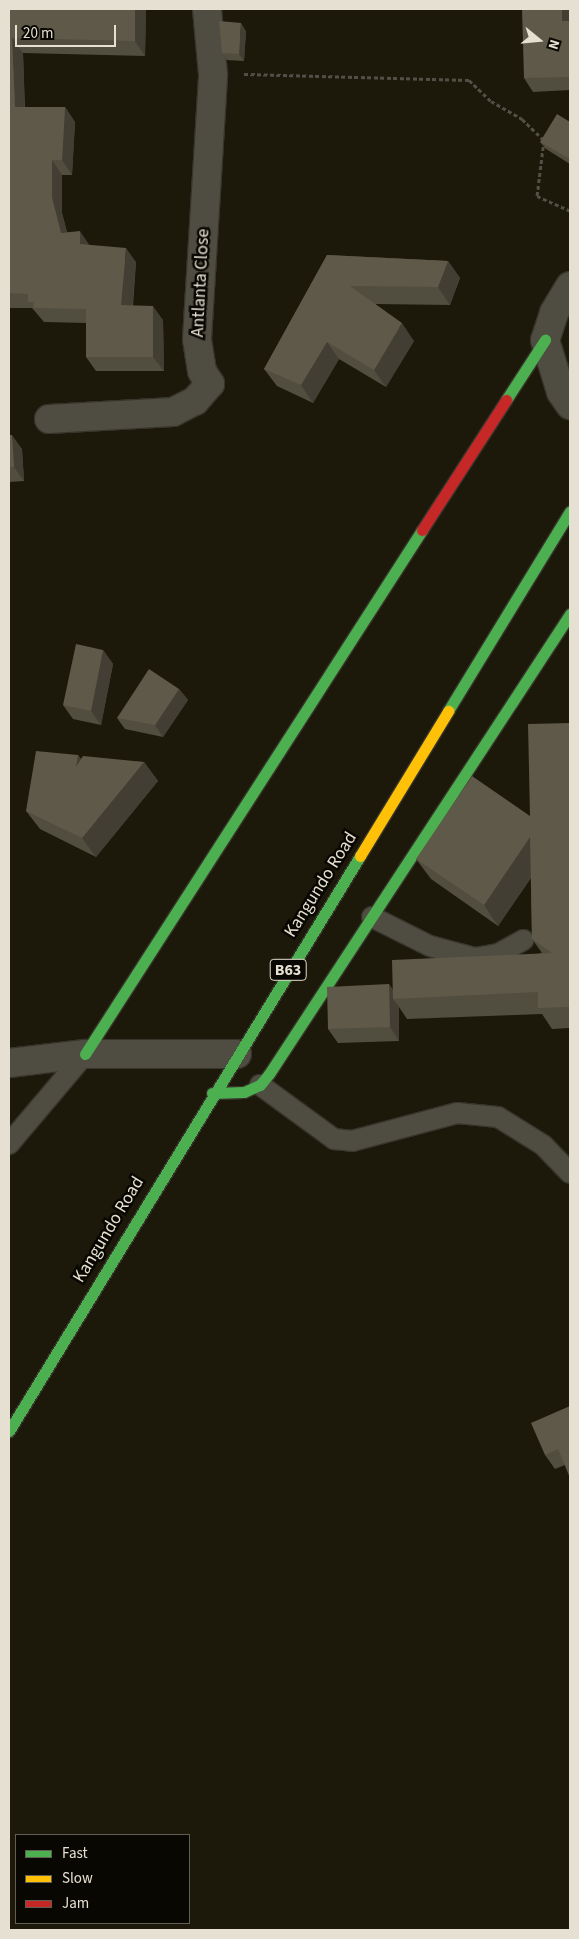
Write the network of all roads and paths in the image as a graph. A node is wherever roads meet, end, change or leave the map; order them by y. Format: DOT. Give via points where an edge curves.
graph roads {
  1 [pos="207,9"];
  2 [pos="213,74"];
  3 [pos="570,212"];
  4 [pos="570,286"];
  5 [pos="545,340"];
  6 [pos="570,404"];
  7 [pos="49,418"];
  8 [pos="570,511"];
  9 [pos="570,614"];
  10 [pos="372,917"];
  11 [pos="523,940"];
  12 [pos="85,1054"];
  13 [pos="237,1054"];
  14 [pos="9,1063"];
  15 [pos="260,1085"];
  16 [pos="212,1093"];
  17 [pos="9,1144"];
  18 [pos="570,1172"];
  19 [pos="9,1431"];
  1 -- 2 [label="street, Antlanta Close"];
  2 -- 3 [label="path" via="469,80 491,101 522,119 544,140 537,196"];
  2 -- 7 [label="street, Antlanta Close" via="197,340 202,371 210,384 194,401 174,412"];
  4 -- 5 [label="street" via="554,313"];
  5 -- 6 [label="street" via="561,392"];
  5 -- 12 [label="main road"];
  8 -- 13 [label="main road, Kangundo Road / B63"];
  9 -- 10 [label="main road"];
  10 -- 11 [label="lane" via="430,946 475,958 498,954"];
  10 -- 15 [label="main road"];
  12 -- 13 [label="street"];
  12 -- 14 [label="street"];
  12 -- 17 [label="lane"];
  13 -- 16 [label="main road, Kangundo Road / B63"];
  15 -- 16 [label="main road" via="244,1092"];
  15 -- 18 [label="lane" via="334,1139 352,1141 457,1113 498,1117 543,1145"];
  16 -- 19 [label="main road, Kangundo Road / B63"];
}
